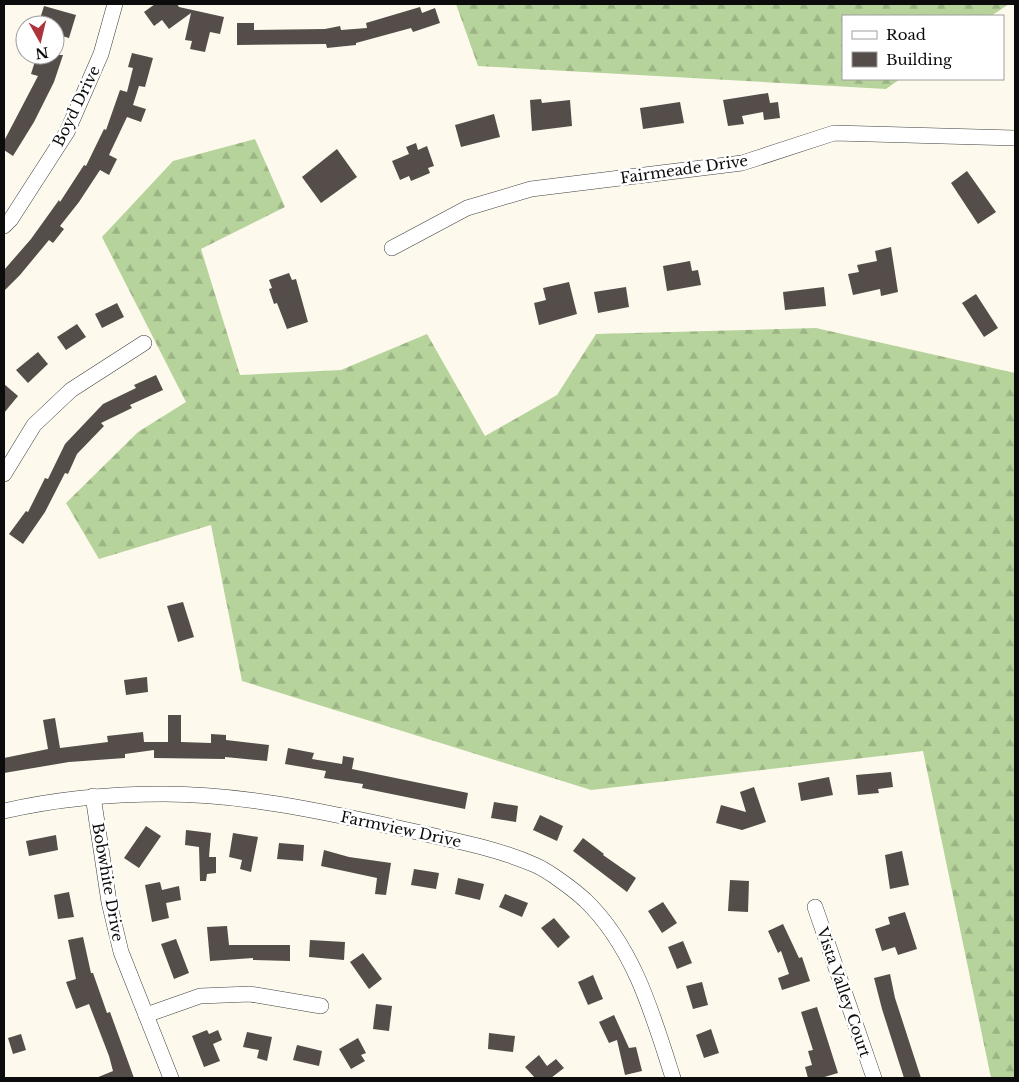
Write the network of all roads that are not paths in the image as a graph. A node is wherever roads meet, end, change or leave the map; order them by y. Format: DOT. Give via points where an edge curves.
graph roads {
  1 [pos="115,4"];
  2 [pos="1015,138"];
  3 [pos="4,226"];
  4 [pos="392,248"];
  5 [pos="144,343"];
  6 [pos="4,474"];
  7 [pos="93,796"];
  8 [pos="4,811"];
  9 [pos="815,907"];
  10 [pos="321,1006"];
  11 [pos="146,1015"];
  12 [pos="171,1078"];
  13 [pos="673,1078"];
  14 [pos="874,1078"];
  1 -- 3 [label="street, Boyd Drive" via="101,54 67,132"];
  2 -- 4 [label="street, Fairmeade Drive" via="834,133 742,163 531,189 467,208"];
  5 -- 6 [label="street" via="71,390 34,425"];
  7 -- 8 [label="street, Farmview Drive"];
  7 -- 11 [label="street, Bobwhite Drive" via="109,902 121,952"];
  7 -- 13 [label="street, Farmview Drive" via="222,796 463,842 537,865 584,900 621,943 652,1011"];
  9 -- 14 [label="street, Vista Valley Court"];
  10 -- 11 [label="street" via="250,994 200,996"];
  11 -- 12 [label="street, Bobwhite Drive"];
}
